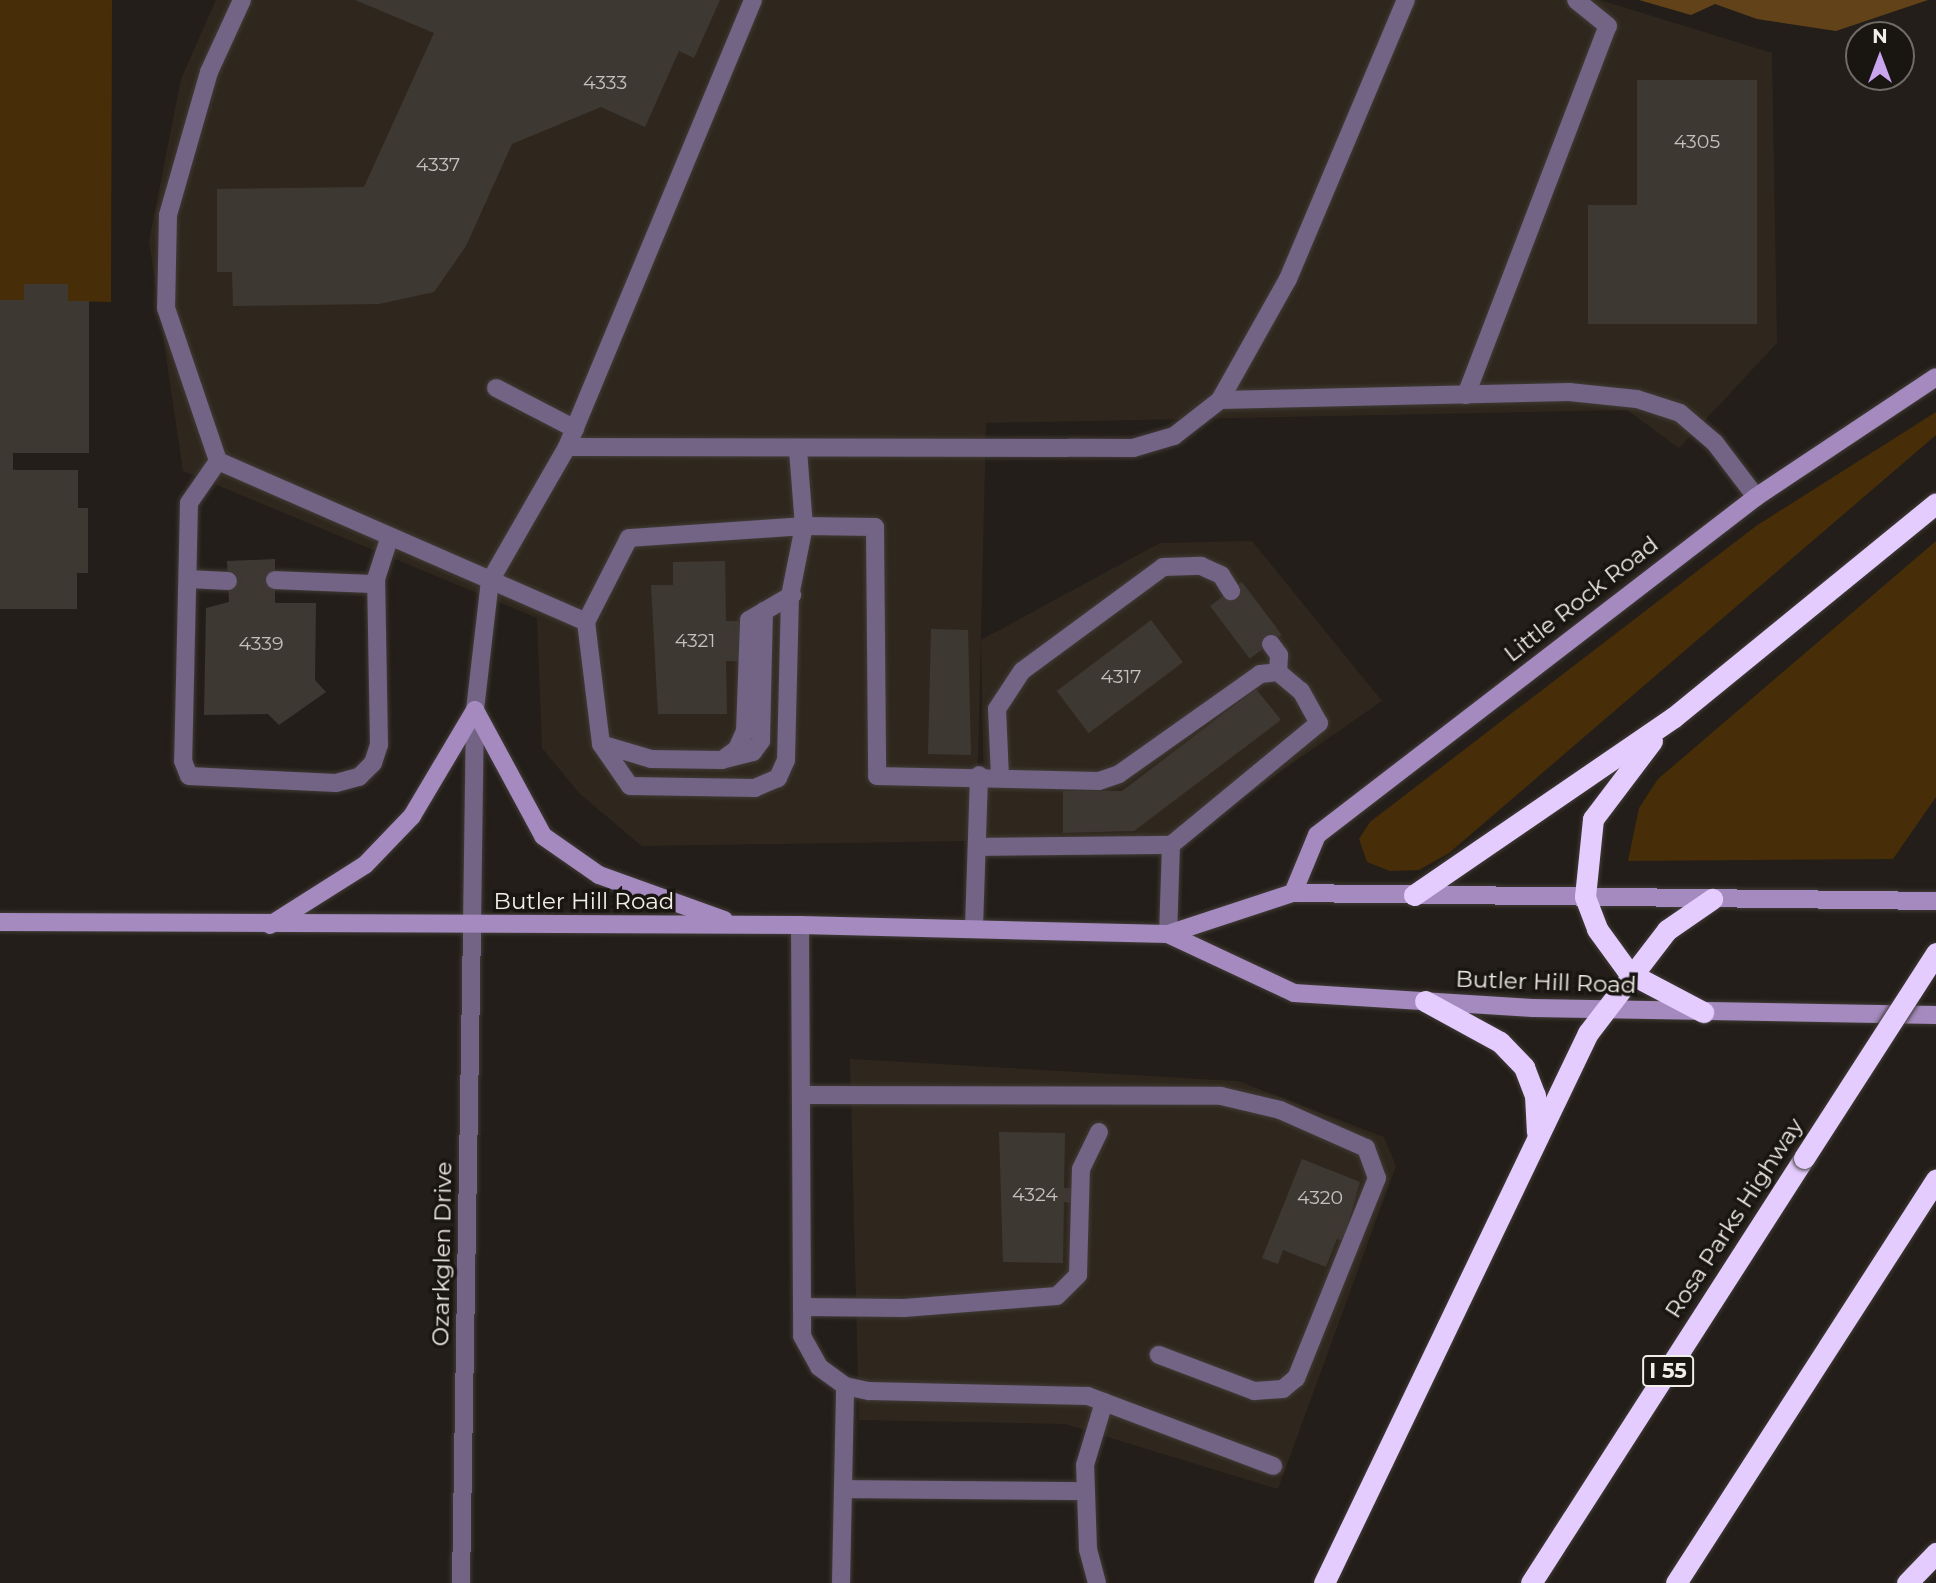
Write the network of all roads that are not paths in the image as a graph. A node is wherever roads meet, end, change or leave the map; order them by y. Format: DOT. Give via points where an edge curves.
graph roads {
  1 [pos="242,0"];
  2 [pos="753,0"];
  3 [pos="1406,0"];
  4 [pos="1576,0"];
  5 [pos="1936,377"];
  6 [pos="496,388"];
  7 [pos="1466,395"];
  8 [pos="1220,400"];
  9 [pos="575,429"];
  10 [pos="567,447"];
  11 [pos="798,450"];
  12 [pos="218,461"];
  13 [pos="1756,497"];
  14 [pos="1936,503"];
  15 [pos="804,526"];
  16 [pos="389,539"];
  17 [pos="188,579"];
  18 [pos="275,580"];
  19 [pos="228,582"];
  20 [pos="490,582"];
  21 [pos="376,584"];
  22 [pos="1231,591"];
  23 [pos="792,595"];
  24 [pos="586,622"];
  25 [pos="1270,644"];
  26 [pos="1278,673"];
  27 [pos="475,710"];
  28 [pos="1674,717"];
  29 [pos="601,744"];
  30 [pos="979,775"];
  31 [pos="1000,777"];
  32 [pos="1171,845"];
  33 [pos="977,847"];
  34 [pos="1293,893"];
  35 [pos="1414,895"];
  36 [pos="1585,897"];
  37 [pos="1712,899"];
  38 [pos="1936,901"];
  39 [pos="0,922"];
  40 [pos="270,925"];
  41 [pos="737,925"];
  42 [pos="800,925"];
  43 [pos="472,926"];
  44 [pos="974,927"];
  45 [pos="1168,934"];
  46 [pos="1936,953"];
  47 [pos="1629,973"];
  48 [pos="1425,1001"];
  49 [pos="1602,1010"];
  50 [pos="1703,1012"];
  51 [pos="1936,1015"];
  52 [pos="801,1095"];
  53 [pos="1099,1132"];
  54 [pos="1537,1133"];
  55 [pos="1936,1179"];
  56 [pos="802,1307"];
  57 [pos="1158,1355"];
  58 [pos="845,1386"];
  59 [pos="1104,1402"];
  60 [pos="1273,1466"];
  61 [pos="843,1489"];
  62 [pos="1086,1491"];
  63 [pos="1936,1552"];
  64 [pos="461,1583"];
  65 [pos="841,1583"];
  66 [pos="1097,1583"];
  67 [pos="1324,1583"];
  68 [pos="1531,1583"];
  69 [pos="1676,1583"];
  70 [pos="1908,1583"];
  1 -- 12 [label="street" via="209,72 168,215 166,308"];
  2 -- 9 [label="street"];
  3 -- 8 [label="street" via="1327,196"];
  4 -- 7 [label="street" via="1608,26"];
  5 -- 13 [label="street, Little Rock Road"];
  6 -- 9 [label="street"];
  7 -- 8 [label="street"];
  7 -- 13 [label="street" via="1569,392 1637,399 1679,413 1715,443"];
  8 -- 11 [label="street" via="1174,436 1133,448"];
  9 -- 10 [label="street"];
  10 -- 11 [label="street"];
  10 -- 20 [label="street"];
  11 -- 15 [label="street"];
  12 -- 16 [label="street"];
  12 -- 17 [label="street" via="190,503"];
  13 -- 34 [label="street, Little Rock Road" via="1317,835"];
  14 -- 28 [label="highway"];
  15 -- 23 [label="street"];
  15 -- 24 [label="street" via="629,538"];
  15 -- 30 [label="street" via="875,527 877,776"];
  16 -- 20 [label="street"];
  16 -- 21 [label="street"];
  17 -- 19 [label="street"];
  17 -- 21 [label="street" via="183,761 188,776 202,780 336,783 359,777 373,763 379,745"];
  18 -- 21 [label="street"];
  20 -- 24 [label="street"];
  20 -- 27 [label="street, Ozarkglen Drive"];
  22 -- 31 [label="street" via="1220,575 1201,566 1163,567 1022,671 998,709"];
  23 -- 29 [label="street" via="749,620 745,731 722,760 651,759"];
  23 -- 29 [label="street" via="786,760 778,778 755,788 630,786"];
  24 -- 29 [label="street"];
  25 -- 26 [label="street" via="1279,656"];
  26 -- 31 [label="street" via="1260,674 1118,774 1099,781"];
  26 -- 32 [label="street" via="1301,691 1319,723"];
  27 -- 40 [label="street" via="412,816 365,865"];
  27 -- 41 [label="street" via="543,836 599,875"];
  27 -- 43 [label="street, Ozarkglen Drive"];
  28 -- 35 [label="highway"];
  28 -- 36 [label="highway" via="1598,808 1587,842"];
  30 -- 31 [label="street"];
  30 -- 33 [label="street"];
  32 -- 33 [label="street"];
  32 -- 45 [label="street"];
  33 -- 44 [label="street"];
  34 -- 35 [label="street, Butler Hill Road"];
  34 -- 45 [label="street, Butler Hill Road"];
  35 -- 36 [label="street, Butler Hill Road"];
  36 -- 37 [label="street, Butler Hill Road"];
  36 -- 47 [label="highway" via="1597,929"];
  37 -- 38 [label="street, Butler Hill Road"];
  37 -- 47 [label="highway" via="1667,930"];
  39 -- 40 [label="street, Butler Hill Road"];
  40 -- 43 [label="street, Butler Hill Road"];
  41 -- 42 [label="street, Butler Hill Road"];
  41 -- 43 [label="street, Butler Hill Road"];
  42 -- 44 [label="street, Butler Hill Road"];
  42 -- 52 [label="street"];
  43 -- 64 [label="street, Ozarkglen Drive"];
  44 -- 45 [label="street, Butler Hill Road"];
  45 -- 48 [label="street, Butler Hill Road" via="1294,993"];
  46 -- 68 [label="highway, Rosa Parks Highway / I 55, bridge"];
  47 -- 49 [label="highway"];
  47 -- 50 [label="highway"];
  48 -- 49 [label="street, Butler Hill Road"];
  48 -- 54 [label="highway" via="1500,1042 1524,1067 1535,1095"];
  49 -- 50 [label="street, Butler Hill Road"];
  49 -- 54 [label="highway"];
  50 -- 51 [label="street, Butler Hill Road"];
  52 -- 56 [label="street"];
  52 -- 57 [label="street" via="1221,1096 1353,1137 1375,1164 1377,1178 1296,1378 1283,1389 1254,1391"];
  53 -- 56 [label="street" via="1081,1168 1078,1275 1068,1288 1037,1300 959,1299 904,1308"];
  54 -- 67 [label="highway"];
  55 -- 69 [label="highway"];
  56 -- 58 [label="street" via="808,1352"];
  58 -- 59 [label="street" via="1088,1396"];
  58 -- 61 [label="street"];
  59 -- 60 [label="street"];
  59 -- 62 [label="street" via="1085,1465"];
  61 -- 62 [label="street"];
  61 -- 65 [label="street"];
  62 -- 66 [label="street" via="1088,1549"];
  63 -- 70 [label="highway"];
}
